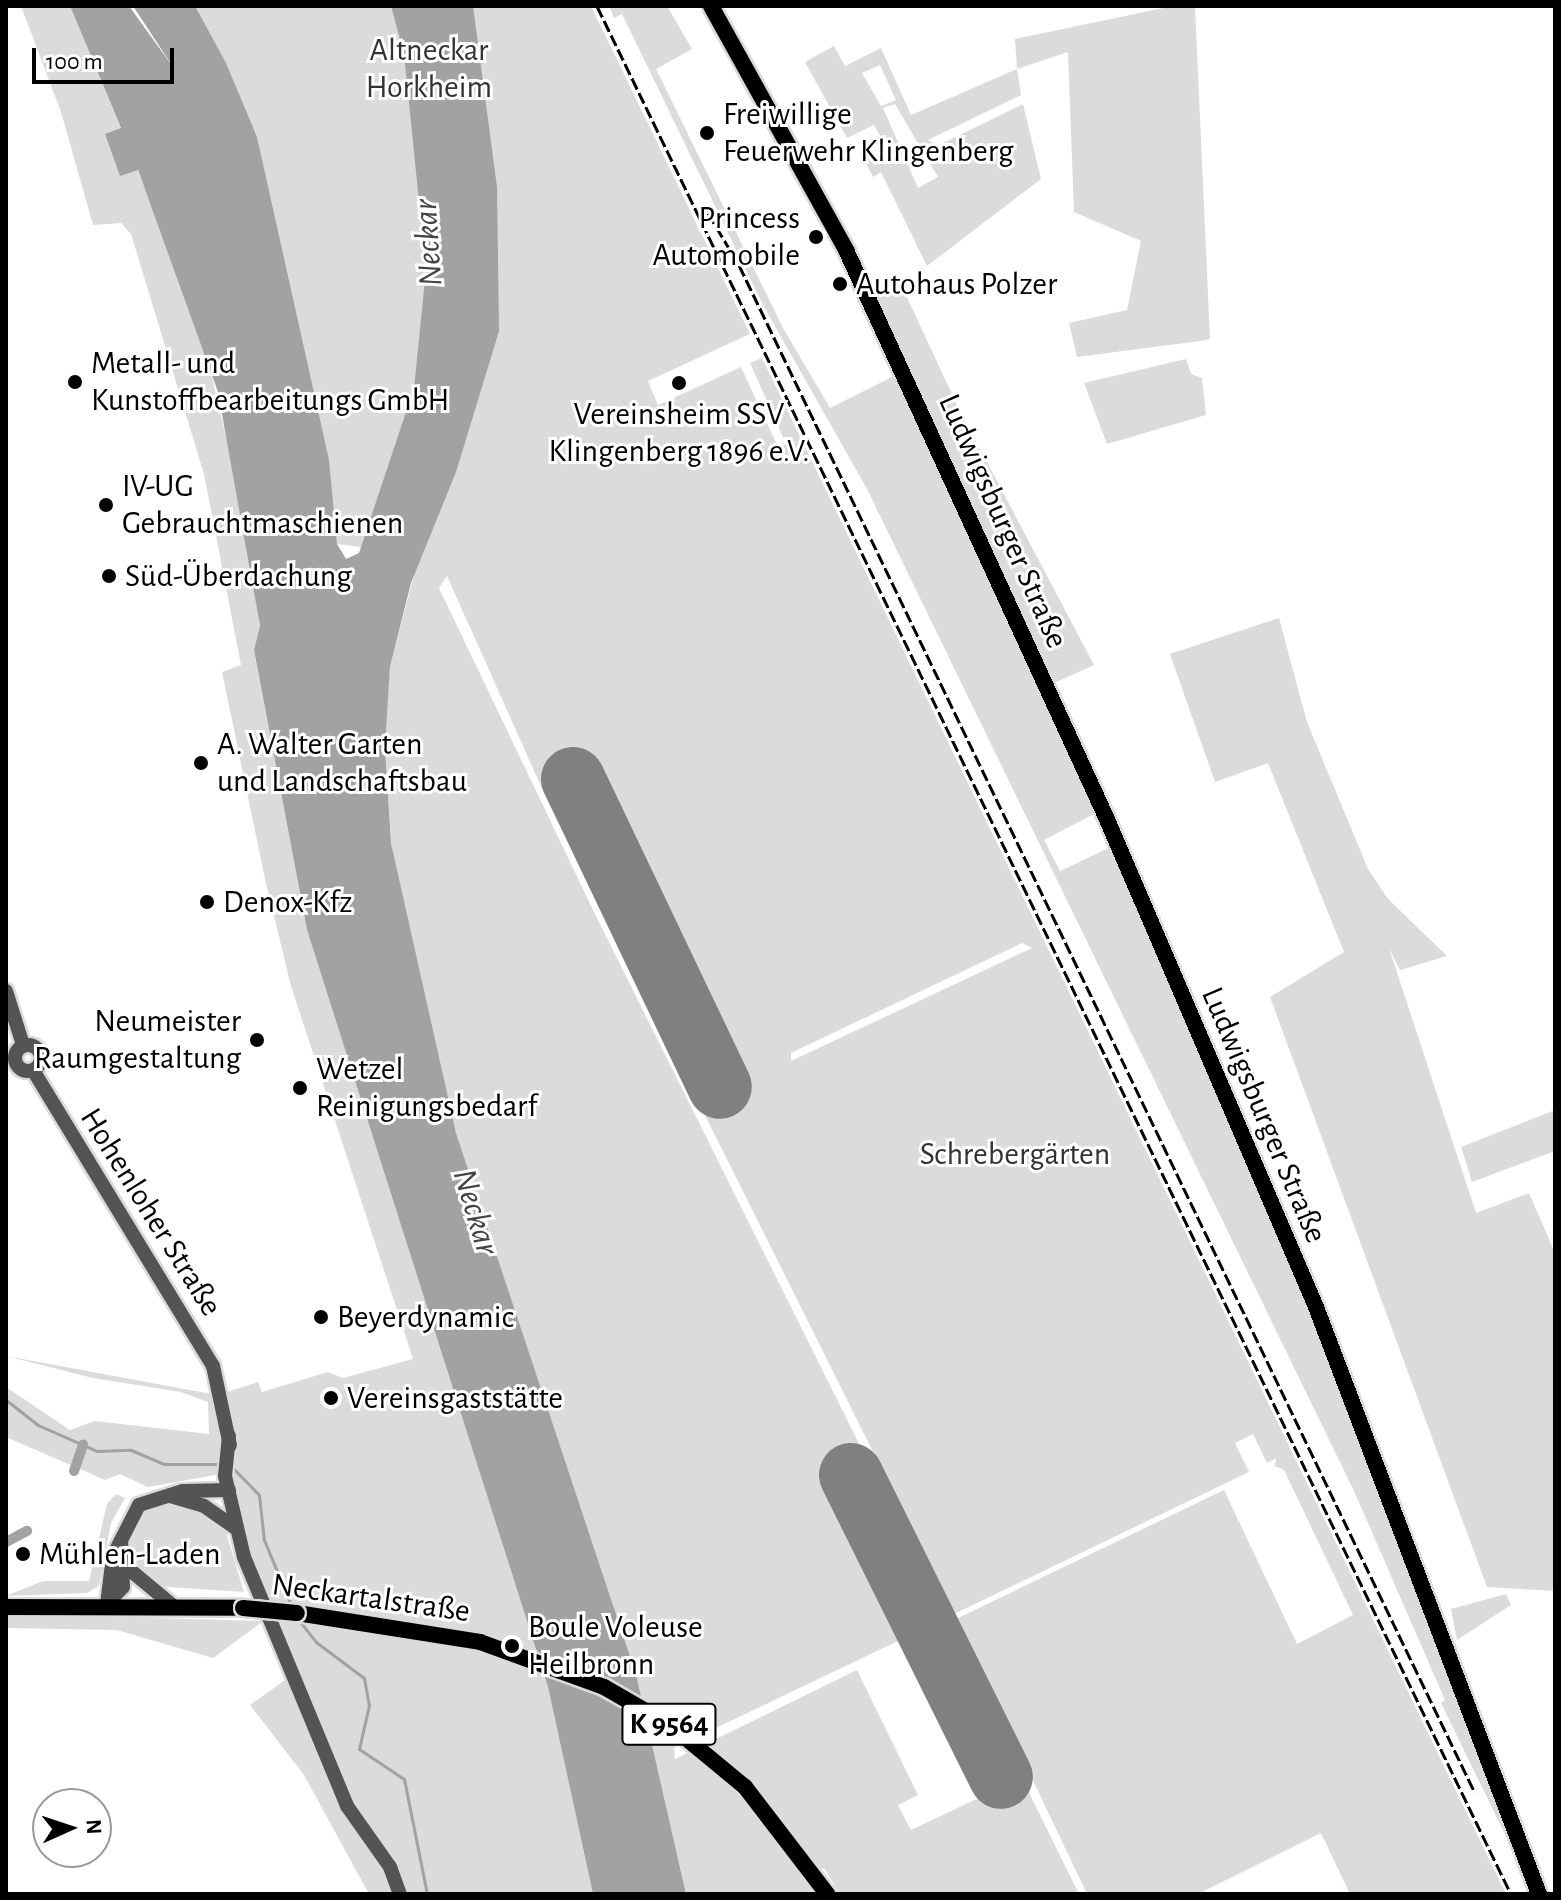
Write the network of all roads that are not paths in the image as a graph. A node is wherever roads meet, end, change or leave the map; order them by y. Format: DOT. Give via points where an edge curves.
graph roads {
  1 [pos="711,6"];
  2 [pos="6,991"];
  3 [pos="230,1486"];
  4 [pos="165,1495"];
  5 [pos="193,1502"];
  6 [pos="235,1528"];
  7 [pos="120,1535"];
  8 [pos="123,1564"];
  9 [pos="107,1604"];
  10 [pos="172,1605"];
  11 [pos="6,1607"];
  12 [pos="400,1894"];
  13 [pos="827,1894"];
  14 [pos="1539,1894"];
  1 -- 14 [label="main road, Ludwigsburger Straße" via="846,250 904,371 1275,1209"];
  2 -- 3 [label="street, Hohenloher Straße" via="23,1045 41,1053 33,1070 221,1384"];
  3 -- 4 [label="street"];
  3 -- 5 [label="street"];
  3 -- 6 [label="street"];
  4 -- 5 [label="street"];
  4 -- 7 [label="street" via="139,1505"];
  5 -- 6 [label="street"];
  6 -- 12 [label="street" via="347,1806 390,1867"];
  7 -- 8 [label="street"];
  7 -- 9 [label="street"];
  8 -- 9 [label="street" via="121,1592"];
  8 -- 10 [label="street" via="140,1584"];
  9 -- 10 [label="main road, Neckartalstraße / K 9564"];
  9 -- 11 [label="main road, Neckartalstraße / K 9564"];
  10 -- 13 [label="main road, Neckartalstraße / K 9564, bridge" via="320,1615 455,1637 576,1673 670,1725 745,1787"];
}
